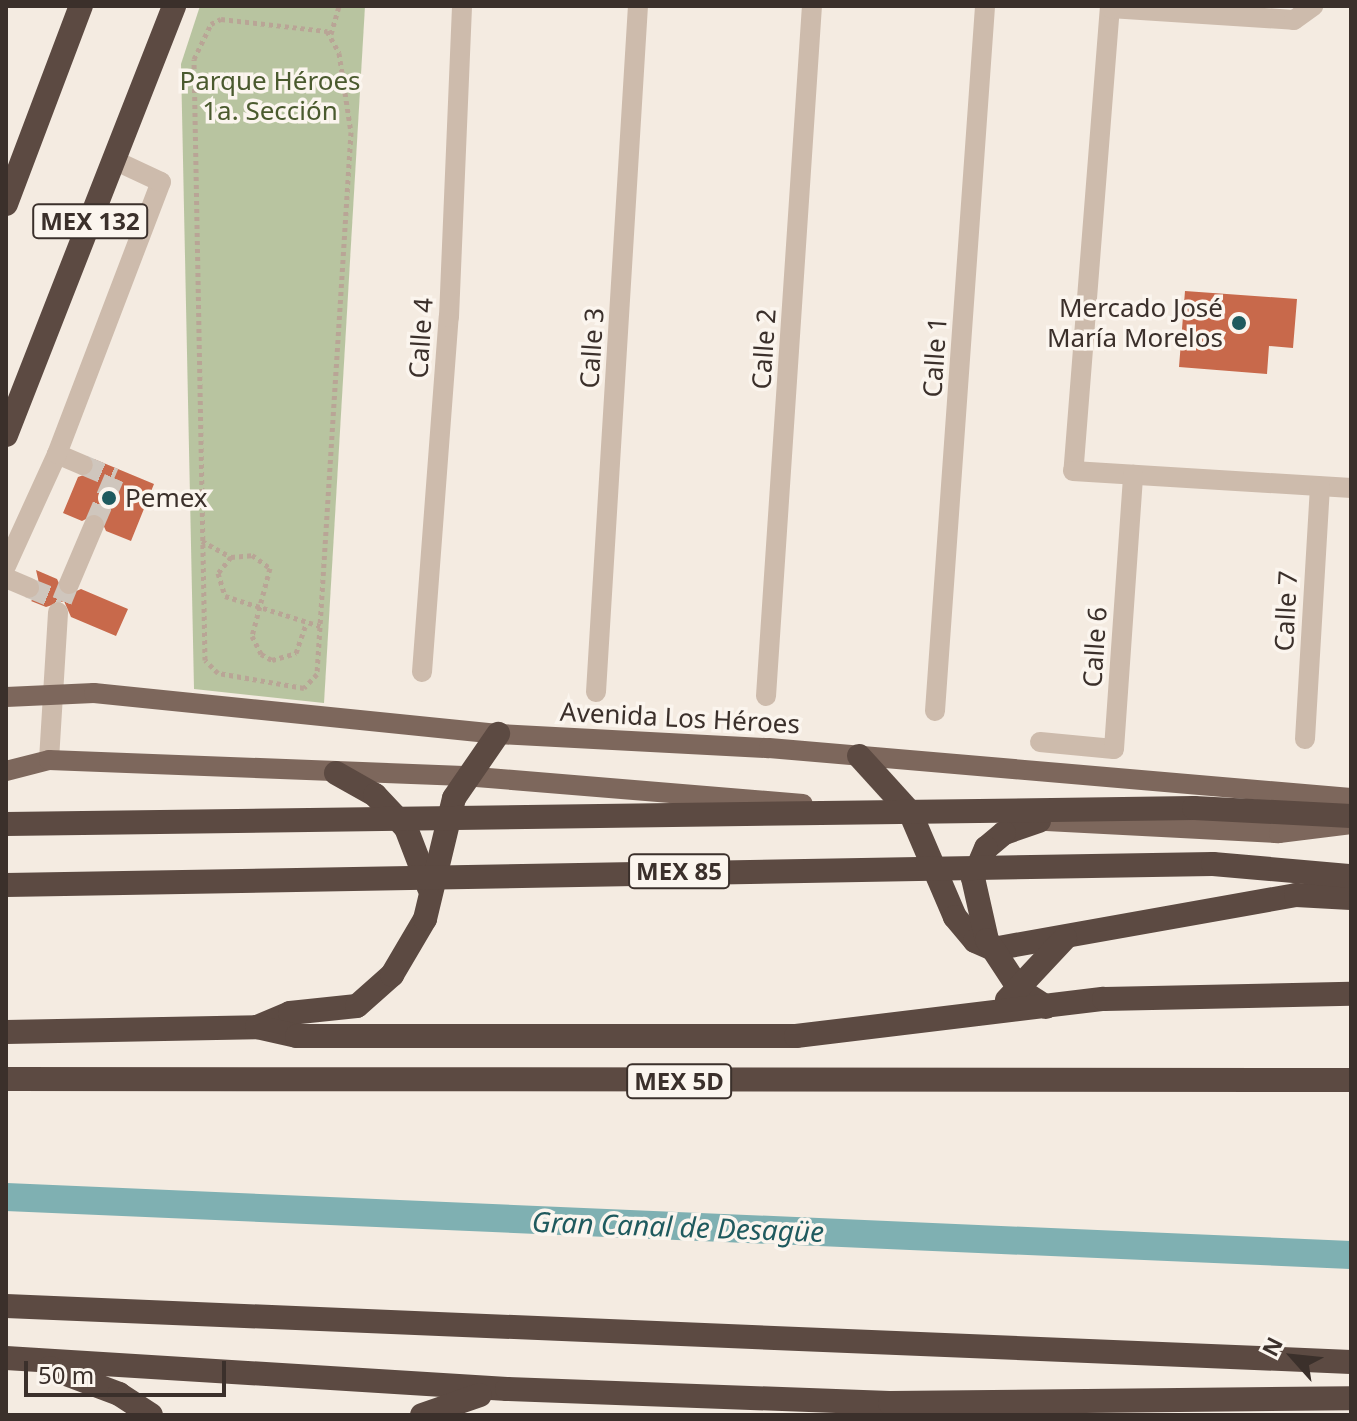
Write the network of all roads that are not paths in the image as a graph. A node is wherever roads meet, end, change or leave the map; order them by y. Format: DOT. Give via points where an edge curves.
graph roads {
  1 [pos="81,6"];
  2 [pos="174,6"];
  3 [pos="462,6"];
  4 [pos="638,6"];
  5 [pos="812,6"];
  6 [pos="985,6"];
  7 [pos="1313,6"];
  8 [pos="1110,7"];
  9 [pos="114,160"];
  10 [pos="6,204"];
  11 [pos="6,435"];
  12 [pos="57,454"];
  13 [pos="83,465"];
  14 [pos="1133,475"];
  15 [pos="1320,486"];
  16 [pos="1351,488"];
  17 [pos="94,525"];
  18 [pos="6,566"];
  19 [pos="6,578"];
  20 [pos="69,584"];
  21 [pos="29,588"];
  22 [pos="58,612"];
  23 [pos="422,672"];
  24 [pos="596,692"];
  25 [pos="49,695"];
  26 [pos="766,696"];
  27 [pos="6,697"];
  28 [pos="935,711"];
  29 [pos="498,734"];
  30 [pos="1305,739"];
  31 [pos="1040,742"];
  32 [pos="859,756"];
  33 [pos="49,760"];
  34 [pos="6,771"];
  35 [pos="336,773"];
  36 [pos="464,776"];
  37 [pos="1351,798"];
  38 [pos="910,812"];
  39 [pos="1351,816"];
  40 [pos="1039,821"];
  41 [pos="6,824"];
  42 [pos="1351,824"];
  43 [pos="1351,876"];
  44 [pos="6,885"];
  45 [pos="1351,898"];
  46 [pos="429,899"];
  47 [pos="1065,938"];
  48 [pos="993,949"];
  49 [pos="1020,990"];
  50 [pos="1351,994"];
  51 [pos="1046,1007"];
  52 [pos="980,1016"];
  53 [pos="257,1027"];
  54 [pos="6,1032"];
  55 [pos="6,1079"];
  56 [pos="1351,1080"];
  57 [pos="6,1306"];
  58 [pos="15,1359"];
  59 [pos="1351,1362"];
  60 [pos="507,1389"];
  61 [pos="1351,1398"];
  62 [pos="151,1415"];
  63 [pos="422,1415"];
  1 -- 10 [label="highway, MEX 132"];
  2 -- 9 [label="highway, MEX 132"];
  3 -- 23 [label="street, Calle 4" via="449,317"];
  4 -- 24 [label="street, Calle 3"];
  5 -- 26 [label="street, Calle 2"];
  6 -- 28 [label="street, Calle 1"];
  7 -- 8 [label="street" via="1294,20"];
  8 -- 14 [label="street" via="1073,471"];
  9 -- 11 [label="highway, MEX 132"];
  9 -- 12 [label="street" via="161,182"];
  12 -- 13 [label="street"];
  12 -- 18 [label="street"];
  14 -- 15 [label="street"];
  14 -- 31 [label="street, Calle 6" via="1114,749"];
  15 -- 16 [label="street"];
  15 -- 30 [label="street, Calle 7"];
  17 -- 20 [label="street"];
  19 -- 21 [label="street"];
  22 -- 25 [label="street"];
  25 -- 27 [label="main road, Avenida Los Héroes"];
  25 -- 29 [label="main road, Avenida Los Héroes" via="94,693"];
  25 -- 33 [label="street"];
  29 -- 32 [label="main road, Avenida Los Héroes"];
  29 -- 36 [label="highway"];
  32 -- 37 [label="main road, Avenida Los Héroes"];
  32 -- 38 [label="highway"];
  33 -- 34 [label="main road"];
  33 -- 35 [label="main road"];
  35 -- 36 [label="main road"];
  35 -- 46 [label="highway" via="375,795 406,828 423,861"];
  36 -- 38 [label="main road"];
  36 -- 46 [label="highway"];
  38 -- 40 [label="main road"];
  38 -- 48 [label="highway" via="955,917 975,941"];
  39 -- 41 [label="highway, bridge" via="1179,808"];
  40 -- 42 [label="main road" via="1279,833"];
  40 -- 48 [label="highway" via="1004,833 979,858 975,901"];
  43 -- 44 [label="highway, MEX 85, bridge" via="1213,864"];
  45 -- 47 [label="highway" via="1296,895"];
  46 -- 53 [label="highway" via="416,939 376,993 338,1012 290,1013"];
  47 -- 48 [label="highway"];
  47 -- 49 [label="highway"];
  48 -- 49 [label="highway"];
  49 -- 51 [label="highway"];
  49 -- 52 [label="highway"];
  50 -- 51 [label="highway" via="1273,992"];
  51 -- 52 [label="highway"];
  52 -- 53 [label="highway" via="796,1036 297,1036"];
  53 -- 54 [label="highway"];
  55 -- 56 [label="highway, MEX 5D"];
  57 -- 59 [label="highway"];
  58 -- 60 [label="highway"];
  58 -- 62 [label="highway" via="119,1394"];
  60 -- 61 [label="highway" via="890,1403"];
  60 -- 63 [label="highway"];
}
